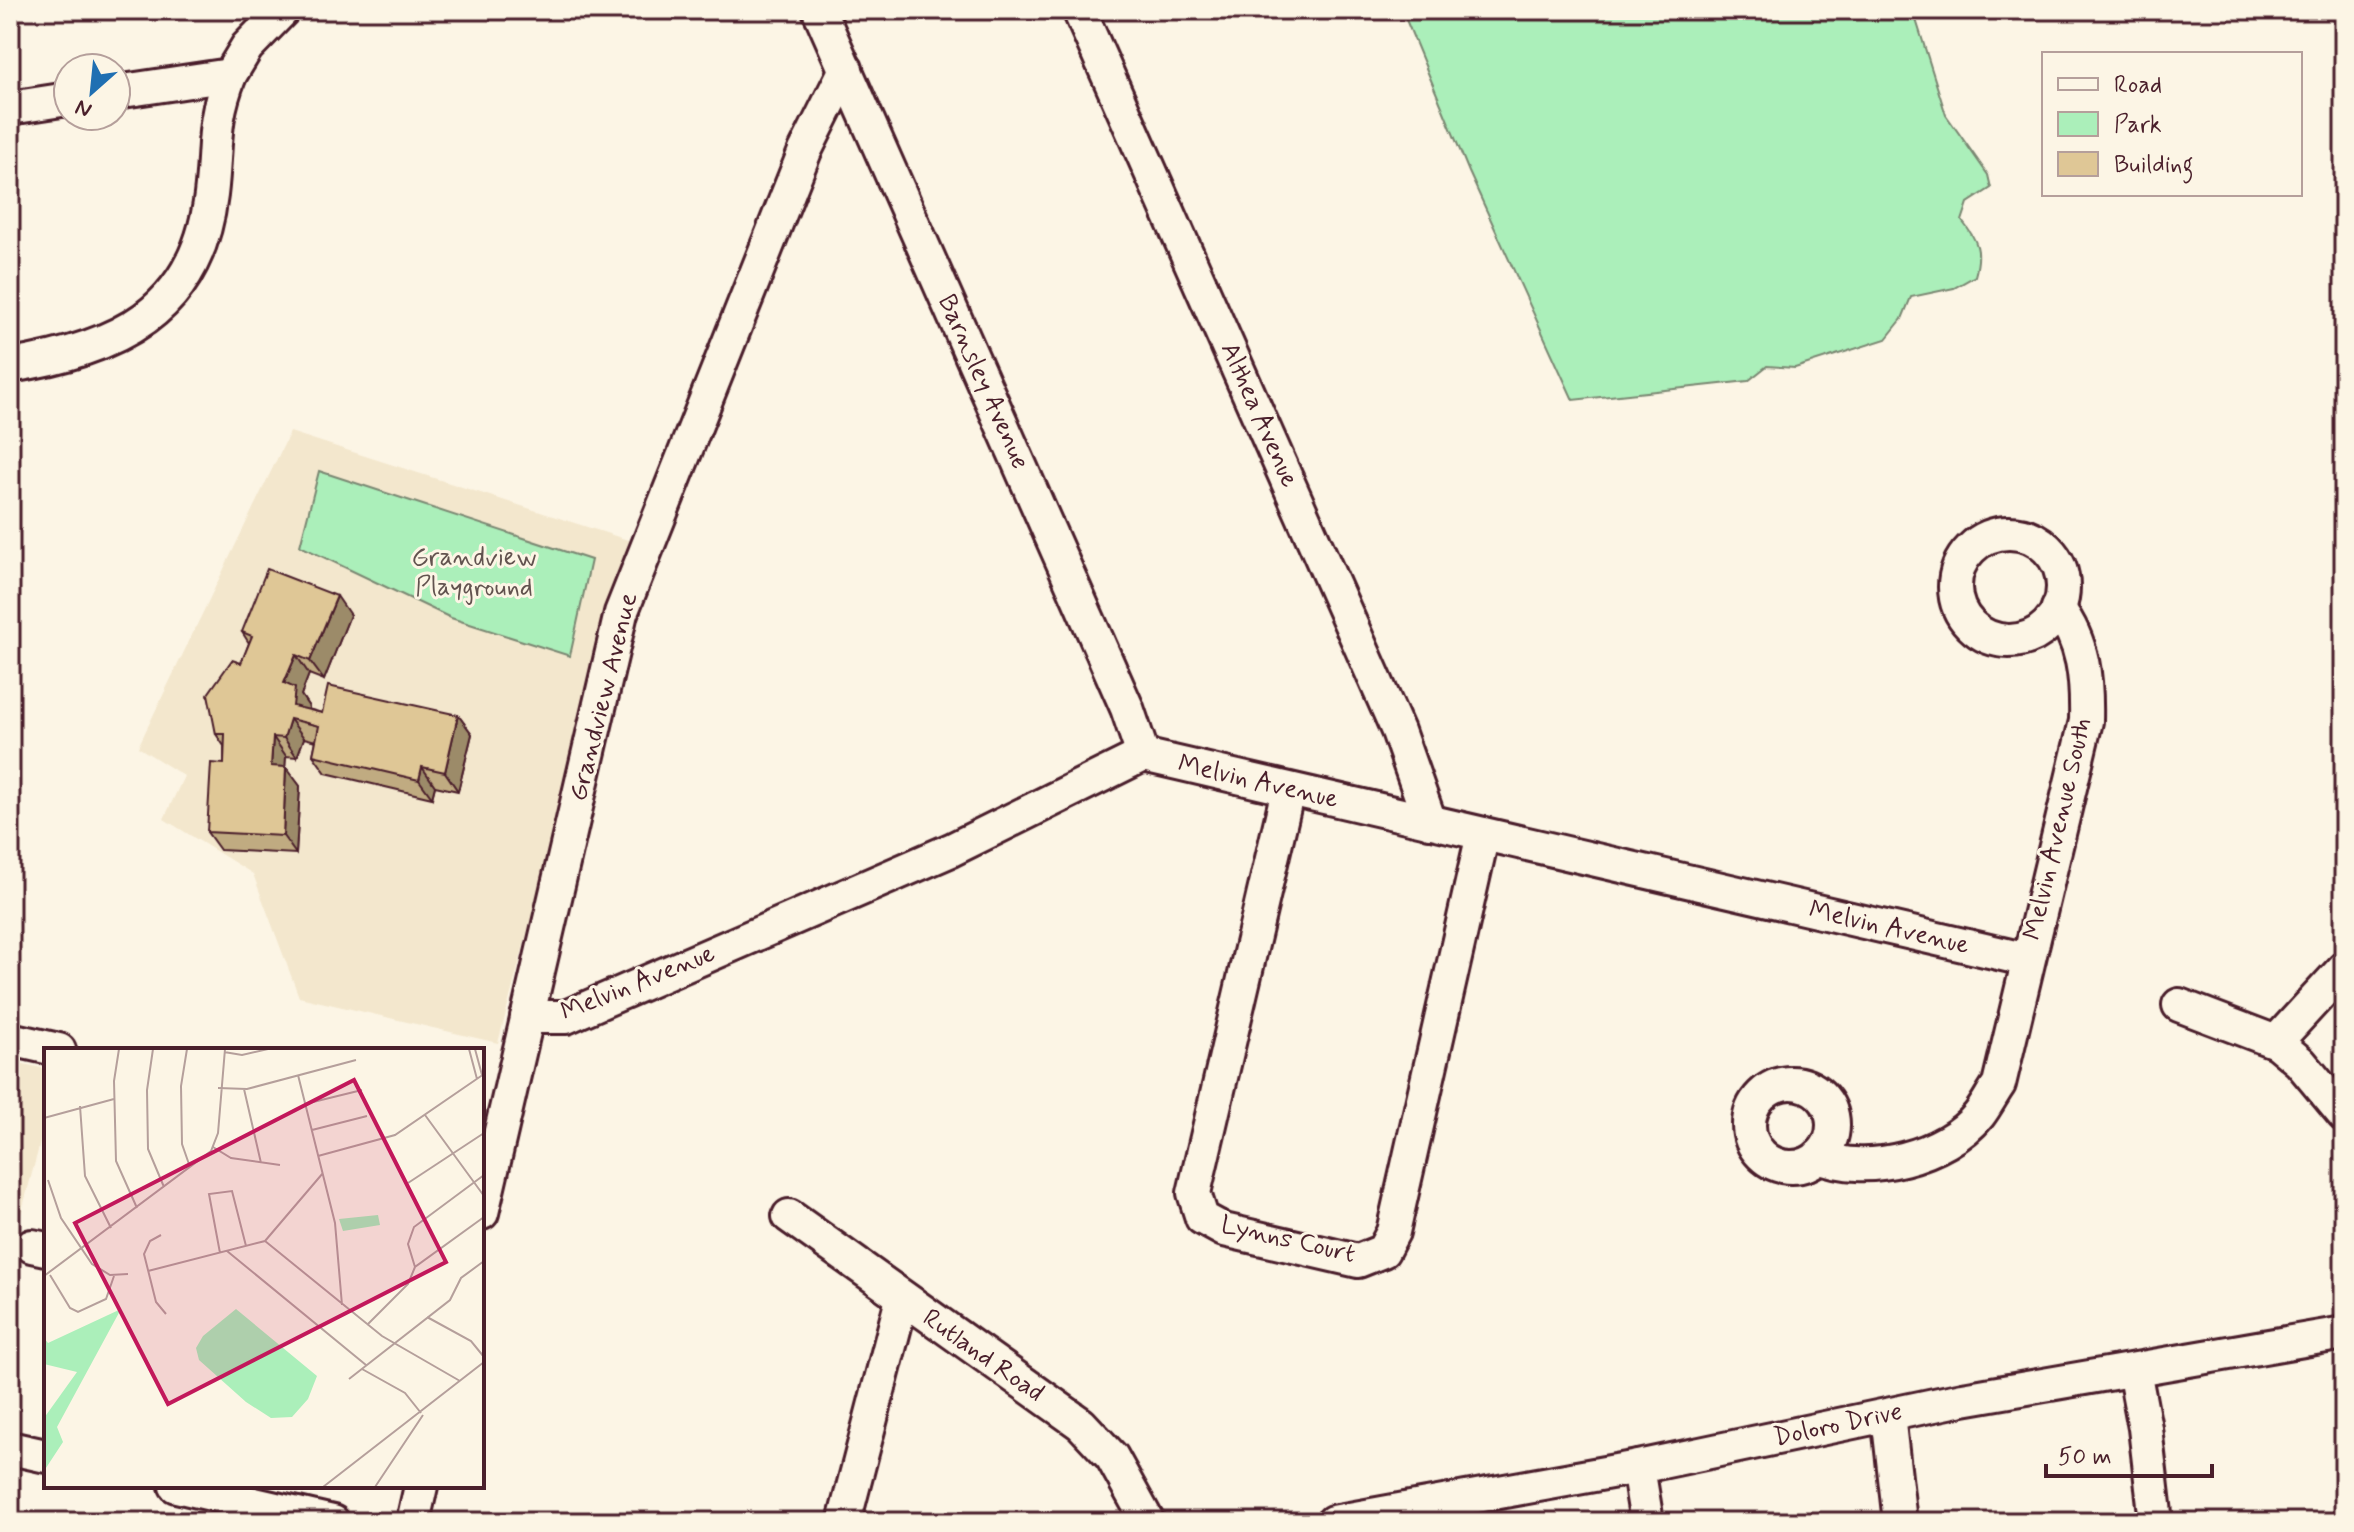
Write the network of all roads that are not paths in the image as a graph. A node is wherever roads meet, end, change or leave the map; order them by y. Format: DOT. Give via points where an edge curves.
graph roads {
  1 [pos="283,10"];
  2 [pos="819,10"];
  3 [pos="1079,10"];
  4 [pos="846,69"];
  5 [pos="230,75"];
  6 [pos="132,90"];
  7 [pos="52,101"];
  8 [pos="10,108"];
  9 [pos="10,366"];
  10 [pos="2058,608"];
  11 [pos="1143,755"];
  12 [pos="1288,790"];
  13 [pos="1430,822"];
  14 [pos="1483,834"];
  15 [pos="2028,960"];
  16 [pos="2344,968"];
  17 [pos="2179,1005"];
  18 [pos="527,1017"];
  19 [pos="10,1039"];
  20 [pos="2276,1042"];
  21 [pos="50,1048"];
  22 [pos="2344,1115"];
  23 [pos="489,1149"];
  24 [pos="1819,1156"];
  25 [pos="484,1195"];
  26 [pos="789,1216"];
  27 [pos="902,1299"];
  28 [pos="2344,1333"];
  29 [pos="2134,1370"];
  30 [pos="1888,1415"];
  31 [pos="10,1448"];
  32 [pos="44,1456"];
  33 [pos="1638,1467"];
  34 [pos="185,1488"];
  35 [pos="421,1488"];
  36 [pos="1397,1517"];
  37 [pos="333,1522"];
  38 [pos="413,1522"];
  39 [pos="844,1522"];
  40 [pos="1148,1522"];
  41 [pos="1333,1522"];
  42 [pos="1647,1522"];
  43 [pos="1900,1522"];
  44 [pos="2156,1522"];
  1 -- 5 [label="street" via="247,47"];
  2 -- 4 [label="street, Barnsley Avenue"];
  3 -- 13 [label="street, Althea Avenue" via="1392,717"];
  4 -- 11 [label="street, Barnsley Avenue"];
  4 -- 18 [label="street, Grandview Avenue" via="805,151 621,613"];
  5 -- 6 [label="street"];
  5 -- 9 [label="street" via="212,137 207,222 183,278 147,317 102,344"];
  7 -- 8 [label="street"];
  10 -- 15 [label="street, Melvin Avenue South" via="2081,647 2086,721"];
  11 -- 12 [label="street, Melvin Avenue"];
  11 -- 18 [label="street, Melvin Avenue" via="951,850 566,1017"];
  12 -- 13 [label="street, Melvin Avenue"];
  12 -- 14 [label="street, Lynns Court" via="1194,1193 1196,1206 1212,1226 1358,1261 1371,1259 1391,1241"];
  13 -- 14 [label="street, Melvin Avenue"];
  14 -- 15 [label="street, Melvin Avenue"];
  15 -- 24 [label="street, Melvin Avenue South" via="1999,1084 1978,1117 1917,1155 1852,1166"];
  16 -- 20 [label="street"];
  17 -- 20 [label="street"];
  18 -- 23 [label="street, Grandview Avenue"];
  19 -- 21 [label="street"];
  20 -- 22 [label="street"];
  23 -- 25 [label="street, Grandview Avenue"];
  26 -- 27 [label="street, Rutland Road"];
  27 -- 39 [label="street"];
  27 -- 40 [label="street, Rutland Road" via="1089,1432 1119,1467"];
  28 -- 29 [label="street, Doloro Drive"];
  29 -- 30 [label="street, Doloro Drive"];
  29 -- 44 [label="street"];
  30 -- 33 [label="street, Doloro Drive"];
  30 -- 43 [label="street"];
  31 -- 32 [label="street"];
  33 -- 36 [label="street, Doloro Drive"];
  33 -- 42 [label="street"];
  34 -- 37 [label="street"];
  35 -- 38 [label="street"];
  36 -- 41 [label="street, Doloro Drive"];
}
